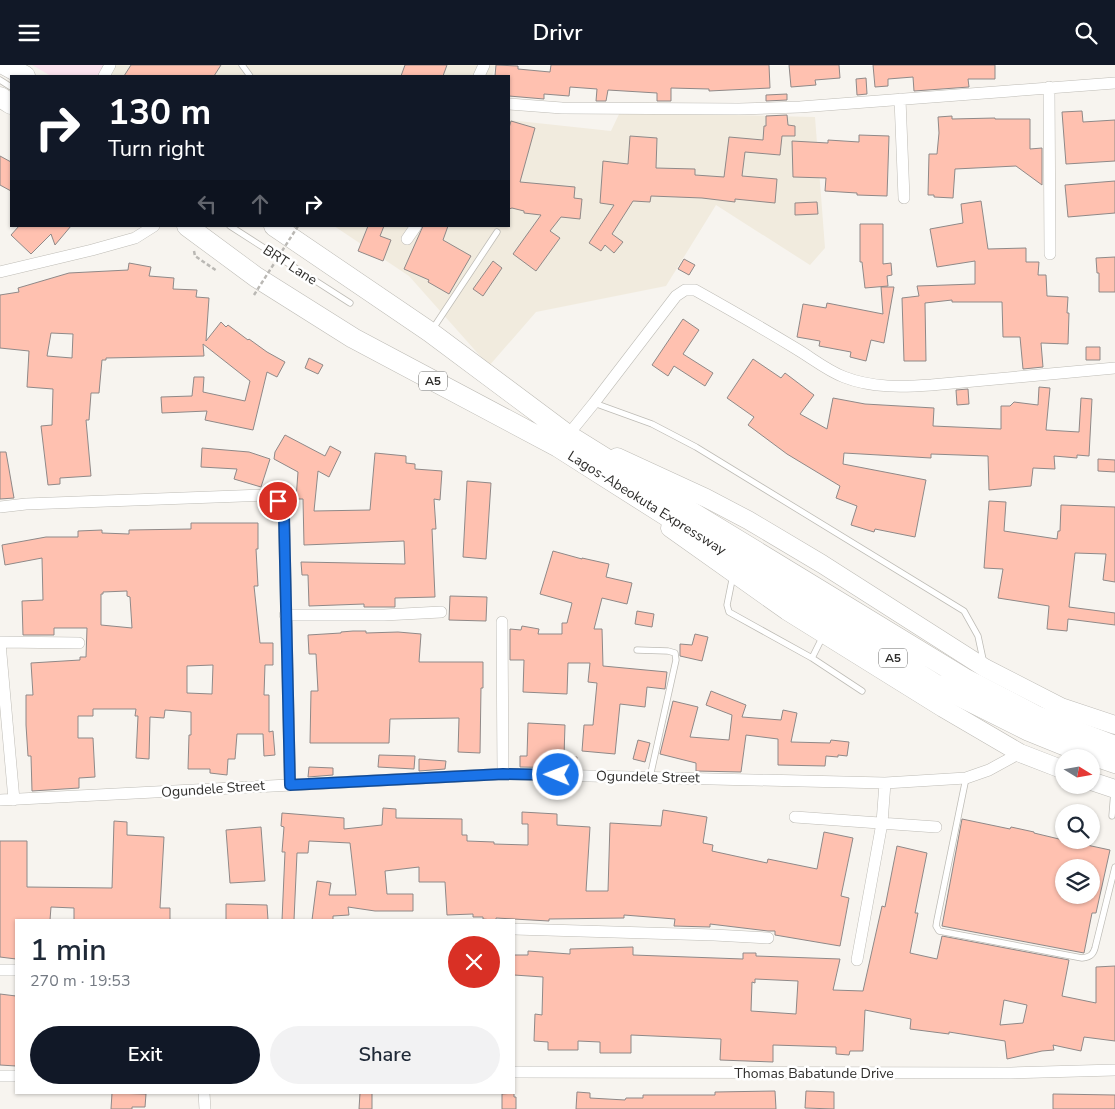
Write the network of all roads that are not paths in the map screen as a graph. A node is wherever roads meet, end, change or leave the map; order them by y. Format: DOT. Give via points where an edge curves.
graph roads {
  1 [pos="5,65"];
  2 [pos="23,75"];
  3 [pos="1115,83"];
  4 [pos="1048,87"];
  5 [pos="900,99"];
  6 [pos="510,104"];
  7 [pos="904,198"];
  8 [pos="152,227"];
  9 [pos="188,227"];
  10 [pos="232,227"];
  11 [pos="275,227"];
  12 [pos="415,227"];
  13 [pos="497,232"];
  14 [pos="407,239"];
  15 [pos="1050,254"];
  16 [pos="0,271"];
  17 [pos="350,303"];
  18 [pos="430,332"];
  19 [pos="1115,367"];
  20 [pos="594,403"];
  21 [pos="563,441"];
  22 [pos="0,507"];
  23 [pos="733,573"];
  24 [pos="441,612"];
  25 [pos="285,615"];
  26 [pos="502,622"];
  27 [pos="824,634"];
  28 [pos="0,642"];
  29 [pos="79,643"];
  30 [pos="638,650"];
  31 [pos="812,658"];
  32 [pos="985,668"];
  33 [pos="862,691"];
  34 [pos="1115,725"];
  35 [pos="1115,746"];
  36 [pos="1020,753"];
  37 [pos="1115,763"];
  38 [pos="1055,767"];
  39 [pos="503,774"];
  40 [pos="650,777"];
  41 [pos="966,778"];
  42 [pos="885,783"];
  43 [pos="1100,784"];
  44 [pos="290,785"];
  45 [pos="1115,789"];
  46 [pos="0,800"];
  47 [pos="14,800"];
  48 [pos="1112,816"];
  49 [pos="795,817"];
  50 [pos="882,823"];
  51 [pos="936,827"];
  52 [pos="1115,867"];
  53 [pos="515,929"];
  54 [pos="768,938"];
  55 [pos="857,960"];
  56 [pos="15,970"];
  57 [pos="0,971"];
  58 [pos="1115,1069"];
  59 [pos="515,1072"];
  60 [pos="15,1076"];
  61 [pos="0,1077"];
  62 [pos="204,1094"];
  63 [pos="205,1109"];
  1 -- 2 [label="highway"];
  3 -- 4 [label="street"];
  4 -- 5 [label="street"];
  4 -- 15 [label="street"];
  5 -- 6 [label="street" via="739,109 562,108"];
  5 -- 7 [label="street"];
  8 -- 16 [label="street" via="126,241"];
  9 -- 21 [label="highway, Lagos-Abeokuta Expressway / A5" via="256,277 353,339"];
  10 -- 17 [label="lane, BRT Lane"];
  11 -- 18 [label="highway, Lagos-Abeokuta Expressway / A5"];
  12 -- 14 [label="street"];
  13 -- 18 [label="lane"];
  18 -- 21 [label="highway, Lagos-Abeokuta Expressway / A5"];
  19 -- 20 [label="street" via="931,385 873,385 826,368 696,290 685,290 676,296"];
  20 -- 21 [label="street"];
  20 -- 32 [label="lane" via="652,423 696,447 964,611 978,635"];
  21 -- 23 [label="main road"];
  21 -- 32 [label="main road" via="706,498 748,520"];
  21 -- 35 [label="highway, Lagos-Abeokuta Expressway / A5" via="964,678 1037,717"];
  21 -- 37 [label="highway, Lagos-Abeokuta Expressway / A5" via="935,684 1029,731"];
  22 -- 25 [label="street" via="266,495 278,501 284,516"];
  23 -- 27 [label="main road"];
  23 -- 31 [label="lane" via="727,605 729,612"];
  24 -- 25 [label="street"];
  25 -- 44 [label="street"];
  26 -- 39 [label="street"];
  27 -- 31 [label="lane"];
  27 -- 36 [label="main road"];
  28 -- 29 [label="street"];
  28 -- 47 [label="street"];
  30 -- 40 [label="lane" via="676,653"];
  31 -- 33 [label="lane"];
  32 -- 34 [label="main road" via="1061,707"];
  36 -- 38 [label="main road"];
  36 -- 41 [label="street, Ogundele Street"];
  39 -- 40 [label="street, Ogundele Street"];
  39 -- 44 [label="street, Ogundele Street"];
  40 -- 42 [label="street, Ogundele Street"];
  41 -- 42 [label="street, Ogundele Street"];
  41 -- 52 [label="lane" via="936,926 939,931 1089,957 1094,953"];
  42 -- 50 [label="street"];
  43 -- 45 [label="main road"];
  44 -- 47 [label="street, Ogundele Street"];
  45 -- 48 [label="lane"];
  46 -- 47 [label="street, Ogundele Street"];
  49 -- 50 [label="street"];
  50 -- 51 [label="street"];
  50 -- 55 [label="street"];
  53 -- 54 [label="street"];
  56 -- 57 [label="street"];
  58 -- 59 [label="street, Thomas Babatunde Drive" via="1011,1073"];
  60 -- 61 [label="street"];
  62 -- 63 [label="street"];
}
